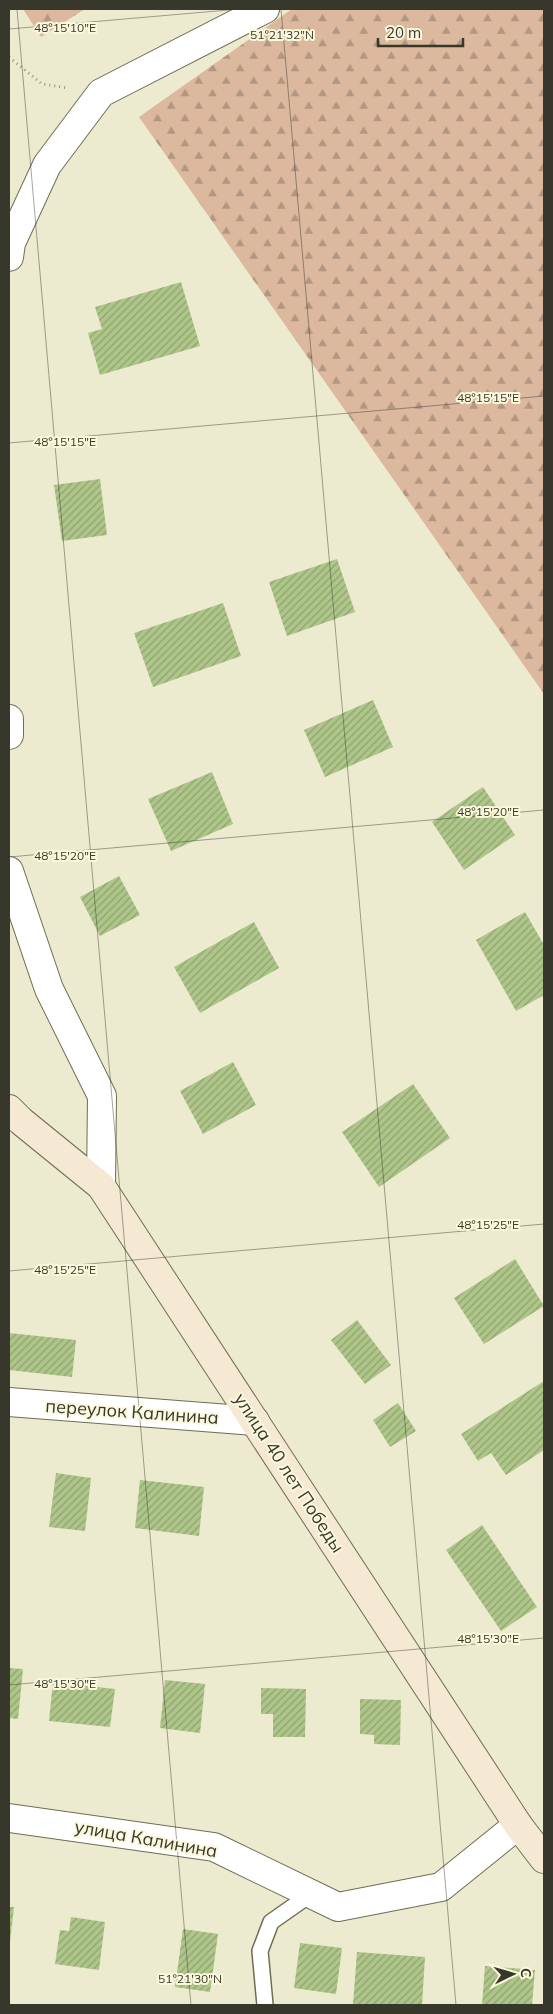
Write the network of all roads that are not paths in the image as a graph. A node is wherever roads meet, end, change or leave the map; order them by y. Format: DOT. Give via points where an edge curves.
graph roads {
  1 [pos="265,9"];
  2 [pos="9,257"];
  3 [pos="9,719"];
  4 [pos="9,735"];
  5 [pos="9,871"];
  6 [pos="9,1109"];
  7 [pos="102,1186"];
  8 [pos="9,1402"];
  9 [pos="255,1421"];
  10 [pos="9,1818"];
  11 [pos="518,1825"];
  12 [pos="544,1859"];
  13 [pos="311,1894"];
  14 [pos="265,2005"];
  1 -- 2 [label="street" via="102,93 47,165 11,243"];
  3 -- 4 [label="street"];
  5 -- 7 [label="street" via="49,989 102,1096"];
  6 -- 7 [label="main road, улица 40 лет Победы"];
  7 -- 9 [label="main road, улица 40 лет Победы"];
  8 -- 9 [label="street, переулок Калинина"];
  9 -- 11 [label="main road, улица 40 лет Победы"];
  10 -- 13 [label="street, улица Калинина" via="214,1847"];
  11 -- 12 [label="main road, улица 40 лет Победы"];
  11 -- 13 [label="street, улица Калинина" via="441,1887 338,1907"];
  13 -- 14 [label="lane" via="271,1922 260,1951"];
}
